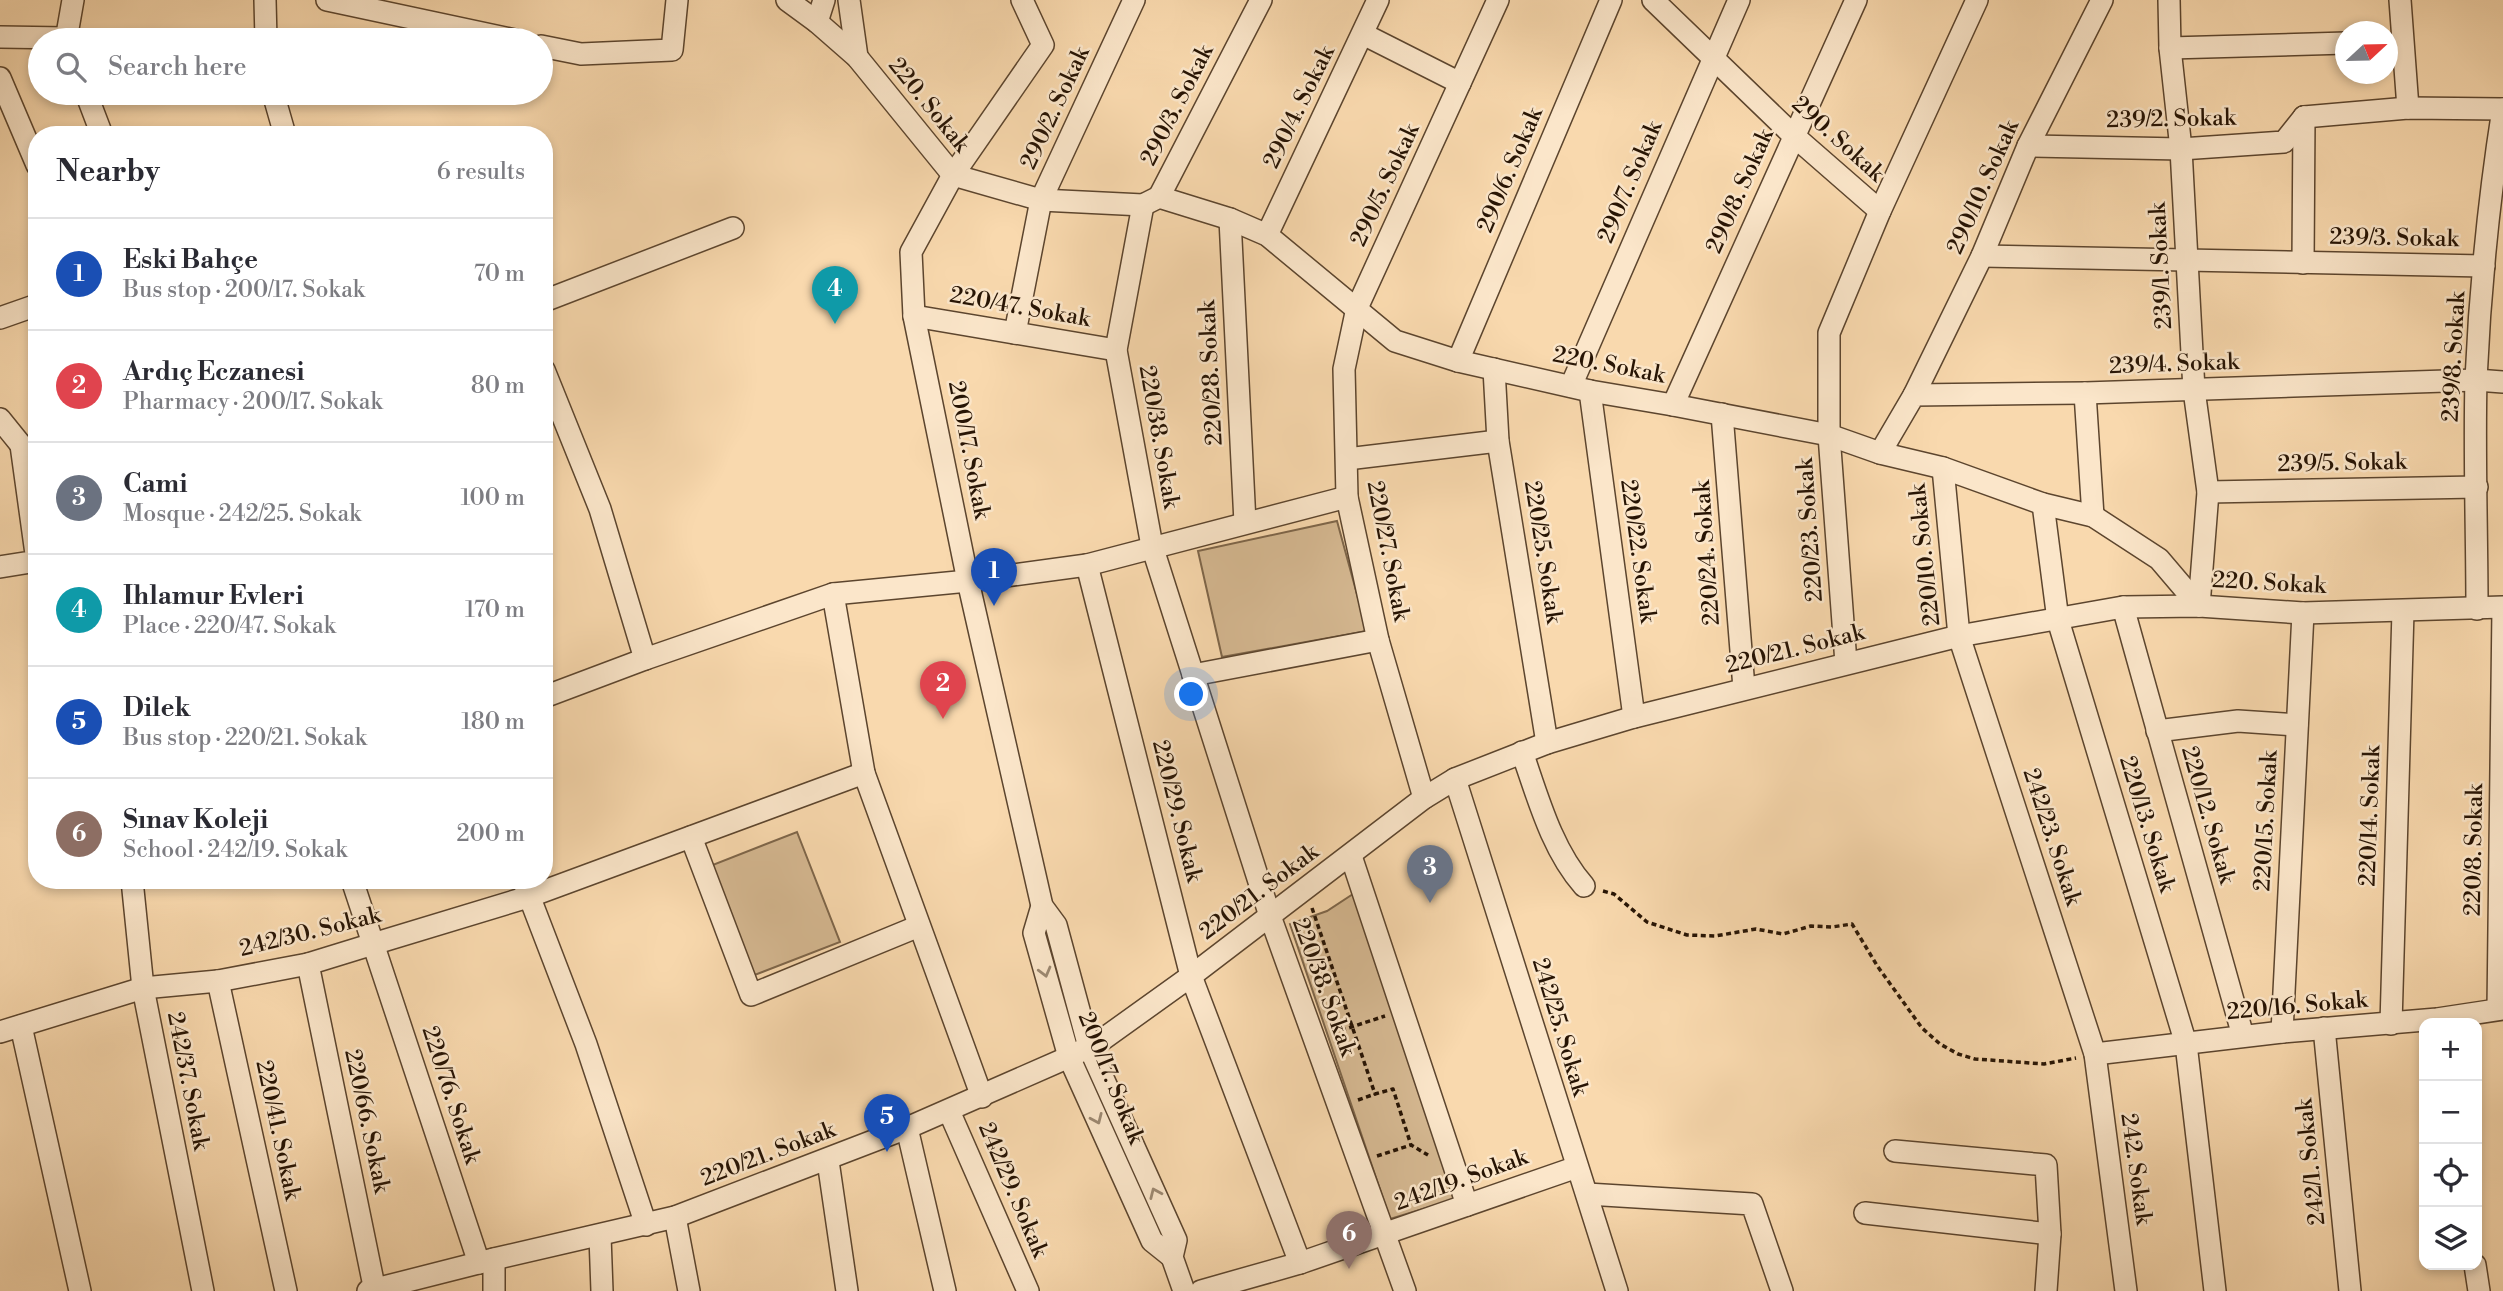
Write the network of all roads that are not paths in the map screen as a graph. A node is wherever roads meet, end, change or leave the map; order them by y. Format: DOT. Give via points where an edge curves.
graph roads {
  1 [pos="73,0"];
  2 [pos="265,0"];
  3 [pos="327,0"];
  4 [pos="677,0"];
  5 [pos="787,0"];
  6 [pos="824,0"];
  7 [pos="849,0"];
  8 [pos="1022,0"];
  9 [pos="1133,0"];
  10 [pos="1261,0"];
  11 [pos="1378,0"];
  12 [pos="1497,0"];
  13 [pos="1611,0"];
  14 [pos="1653,0"];
  15 [pos="1739,0"];
  16 [pos="1856,0"];
  17 [pos="1978,0"];
  18 [pos="2102,0"];
  19 [pos="2169,0"];
  20 [pos="2400,0"];
  21 [pos="2398,21"];
  22 [pos="817,22"];
  23 [pos="68,28"];
  24 [pos="266,28"];
  25 [pos="459,28"];
  26 [pos="1363,34"];
  27 [pos="0,37"];
  28 [pos="28,38"];
  29 [pos="2335,43"];
  30 [pos="553,48"];
  31 [pos="2171,48"];
  32 [pos="856,57"];
  33 [pos="1713,57"];
  34 [pos="2398,57"];
  35 [pos="0,78"];
  36 [pos="1460,83"];
  37 [pos="91,105"];
  38 [pos="276,105"];
  39 [pos="2408,108"];
  40 [pos="2503,109"];
  41 [pos="2304,117"];
  42 [pos="99,126"];
  43 [pos="282,126"];
  44 [pos="1794,136"];
  45 [pos="28,144"];
  46 [pos="2028,146"];
  47 [pos="2181,149"];
  48 [pos="2499,166"];
  49 [pos="953,174"];
  50 [pos="1041,200"];
  51 [pos="1151,201"];
  52 [pos="1880,211"];
  53 [pos="1230,219"];
  54 [pos="733,228"];
  55 [pos="1267,235"];
  56 [pos="1982,256"];
  57 [pos="2188,259"];
  58 [pos="2303,263"];
  59 [pos="2484,266"];
  60 [pos="553,298"];
  61 [pos="28,308"];
  62 [pos="1357,308"];
  63 [pos="915,316"];
  64 [pos="0,318"];
  65 [pos="1015,333"];
  66 [pos="1116,350"];
  67 [pos="1458,361"];
  68 [pos="1494,369"];
  69 [pos="2476,380"];
  70 [pos="2503,382"];
  71 [pos="1581,388"];
  72 [pos="2194,390"];
  73 [pos="553,392"];
  74 [pos="2085,393"];
  75 [pos="1913,395"];
  76 [pos="1673,404"];
  77 [pos="1722,414"];
  78 [pos="0,419"];
  79 [pos="1829,435"];
  80 [pos="1498,441"];
  81 [pos="28,448"];
  82 [pos="0,449"];
  83 [pos="28,449"];
  84 [pos="1880,453"];
  85 [pos="1347,458"];
  86 [pos="1942,468"];
  87 [pos="2477,487"];
  88 [pos="2208,492"];
  89 [pos="1347,497"];
  90 [pos="2043,504"];
  91 [pos="2093,516"];
  92 [pos="1245,523"];
  93 [pos="1152,546"];
  94 [pos="28,562"];
  95 [pos="1087,565"];
  96 [pos="0,567"];
  97 [pos="968,581"];
  98 [pos="833,594"];
  99 [pos="2199,606"];
  100 [pos="2123,607"];
  101 [pos="2503,607"];
  102 [pos="2477,609"];
  103 [pos="2403,611"];
  104 [pos="2303,613"];
  105 [pos="2058,620"];
  106 [pos="1959,636"];
  107 [pos="1378,640"];
  108 [pos="645,659"];
  109 [pos="1846,663"];
  110 [pos="1193,675"];
  111 [pos="1744,688"];
  112 [pos="553,694"];
  113 [pos="1634,717"];
  114 [pos="2297,726"];
  115 [pos="2157,731"];
  116 [pos="1547,743"];
  117 [pos="1522,752"];
  118 [pos="864,773"];
  119 [pos="1454,779"];
  120 [pos="1424,798"];
  121 [pos="691,837"];
  122 [pos="1351,856"];
  123 [pos="553,879"];
  124 [pos="1584,886"];
  125 [pos="133,889"];
  126 [pos="355,889"];
  127 [pos="522,889"];
  128 [pos="525,889"];
  129 [pos="1042,906"];
  130 [pos="1270,916"];
  131 [pos="919,926"];
  132 [pos="373,944"];
  133 [pos="307,964"];
  134 [pos="1191,976"];
  135 [pos="218,981"];
  136 [pos="143,988"];
  137 [pos="2501,1009"];
  138 [pos="2454,1018"];
  139 [pos="2419,1022"];
  140 [pos="2390,1024"];
  141 [pos="21,1026"];
  142 [pos="2324,1028"];
  143 [pos="0,1032"];
  144 [pos="2282,1032"];
  145 [pos="2243,1036"];
  146 [pos="2186,1044"];
  147 [pos="1090,1047"];
  148 [pos="2095,1055"];
  149 [pos="1069,1057"];
  150 [pos="982,1097"];
  151 [pos="949,1111"];
  152 [pos="907,1128"];
  153 [pos="1895,1152"];
  154 [pos="828,1161"];
  155 [pos="1577,1167"];
  156 [pos="1587,1194"];
  157 [pos="1467,1205"];
  158 [pos="1865,1213"];
  159 [pos="676,1217"];
  160 [pos="646,1225"];
  161 [pos="2050,1234"];
  162 [pos="1384,1235"];
  163 [pos="600,1236"];
  164 [pos="1172,1257"];
  165 [pos="486,1261"];
  166 [pos="1300,1263"];
  167 [pos="2476,1270"];
  168 [pos="372,1290"];
  169 [pos="80,1291"];
  170 [pos="203,1291"];
  171 [pos="286,1291"];
  172 [pos="494,1291"];
  173 [pos="603,1291"];
  174 [pos="688,1291"];
  175 [pos="846,1291"];
  176 [pos="945,1291"];
  177 [pos="1028,1291"];
  178 [pos="1184,1291"];
  179 [pos="1201,1291"];
  180 [pos="1405,1291"];
  181 [pos="1617,1291"];
  182 [pos="1782,1291"];
  183 [pos="2046,1291"];
  184 [pos="2126,1291"];
  185 [pos="2215,1291"];
  186 [pos="2350,1291"];
  187 [pos="2479,1291"];
  1 -- 23 [label="street"];
  2 -- 24 [label="street"];
  3 -- 25 [label="street"];
  4 -- 30 [label="street" via="672,50 581,54"];
  5 -- 22 [label="street, 220. Sokak"];
  6 -- 22 [label="street"];
  7 -- 32 [label="street"];
  8 -- 49 [label="street, 200/17. Sokak" via="1043,45"];
  9 -- 50 [label="street, 290/2. Sokak"];
  10 -- 51 [label="street, 290/3. Sokak"];
  11 -- 26 [label="street, 290/4. Sokak"];
  12 -- 36 [label="street, 290/5. Sokak"];
  13 -- 67 [label="street, 290/6. Sokak"];
  14 -- 33 [label="street, 290. Sokak"];
  15 -- 33 [label="street, 290/7. Sokak"];
  16 -- 44 [label="street, 290/8. Sokak"];
  17 -- 52 [label="street"];
  18 -- 46 [label="street, 290/10. Sokak"];
  19 -- 31 [label="street, 239/1. Sokak"];
  20 -- 21 [label="street"];
  22 -- 32 [label="street, 220. Sokak"];
  26 -- 36 [label="street"];
  26 -- 55 [label="street, 290/4. Sokak"];
  27 -- 28 [label="street"];
  29 -- 31 [label="street"];
  31 -- 47 [label="street, 239/1. Sokak"];
  32 -- 49 [label="street, 220. Sokak"];
  33 -- 44 [label="street, 290. Sokak"];
  33 -- 71 [label="street, 290/7. Sokak"];
  34 -- 39 [label="street"];
  35 -- 45 [label="street"];
  36 -- 62 [label="street, 290/5. Sokak"];
  37 -- 42 [label="street"];
  38 -- 43 [label="street"];
  39 -- 40 [label="street"];
  39 -- 41 [label="street"];
  40 -- 48 [label="street, 239/8. Sokak"];
  41 -- 47 [label="street, 239/2. Sokak" via="2284,142"];
  41 -- 58 [label="street, 239/3. Sokak"];
  44 -- 52 [label="street, 290. Sokak"];
  44 -- 76 [label="street, 290/8. Sokak"];
  46 -- 47 [label="street, 239/2. Sokak"];
  46 -- 56 [label="street, 290/10. Sokak"];
  47 -- 57 [label="street, 239/1. Sokak"];
  48 -- 59 [label="street, 239/8. Sokak"];
  49 -- 50 [label="street, 220. Sokak"];
  49 -- 63 [label="street, 200/17. Sokak" via="911,252"];
  50 -- 51 [label="street, 220. Sokak"];
  50 -- 65 [label="street, 290/2. Sokak"];
  51 -- 53 [label="street, 220. Sokak"];
  51 -- 66 [label="street, 220/38. Sokak"];
  52 -- 79 [label="street, 290. Sokak" via="1829,333"];
  53 -- 55 [label="street, 220. Sokak"];
  53 -- 92 [label="street, 220/28. Sokak"];
  54 -- 60 [label="street"];
  55 -- 62 [label="street, 220. Sokak"];
  56 -- 57 [label="street, 239/3. Sokak"];
  56 -- 75 [label="street, 290/10. Sokak"];
  57 -- 58 [label="street, 239/3. Sokak"];
  57 -- 72 [label="street, 239/1. Sokak"];
  58 -- 59 [label="street, 239/3. Sokak"];
  59 -- 69 [label="street, 239/8. Sokak"];
  61 -- 64 [label="street"];
  62 -- 67 [label="street, 220. Sokak" via="1395,341"];
  62 -- 85 [label="street, 220/27. Sokak" via="1344,369"];
  63 -- 65 [label="street, 220/47. Sokak"];
  63 -- 97 [label="street, 200/17. Sokak"];
  65 -- 66 [label="street, 220/47. Sokak"];
  66 -- 93 [label="street, 220/38. Sokak"];
  67 -- 68 [label="street, 220. Sokak"];
  68 -- 71 [label="street, 220. Sokak"];
  68 -- 80 [label="street, 220/25. Sokak"];
  69 -- 70 [label="street, 239/4. Sokak"];
  69 -- 72 [label="street, 239/4. Sokak"];
  69 -- 87 [label="street, 239/8. Sokak"];
  71 -- 76 [label="street, 220. Sokak"];
  71 -- 113 [label="street, 220/22. Sokak"];
  72 -- 74 [label="street, 239/4. Sokak"];
  72 -- 88 [label="street, 239/1. Sokak"];
  73 -- 108 [label="street" via="600,509"];
  74 -- 75 [label="street, 239/4. Sokak"];
  74 -- 91 [label="street"];
  75 -- 84 [label="street"];
  76 -- 77 [label="street, 220. Sokak"];
  77 -- 79 [label="street, 220. Sokak"];
  77 -- 111 [label="street, 220/24. Sokak"];
  78 -- 81 [label="street"];
  79 -- 84 [label="street, 220. Sokak"];
  79 -- 109 [label="street, 220/23. Sokak"];
  80 -- 85 [label="street"];
  80 -- 116 [label="street, 220/25. Sokak"];
  82 -- 83 [label="street"];
  84 -- 86 [label="street, 220. Sokak"];
  85 -- 89 [label="street, 220/27. Sokak"];
  86 -- 90 [label="street, 220. Sokak"];
  86 -- 106 [label="street, 220/10. Sokak"];
  87 -- 88 [label="street, 239/5. Sokak"];
  87 -- 102 [label="street, 239/8. Sokak"];
  88 -- 99 [label="street, 239/1. Sokak"];
  89 -- 92 [label="street"];
  89 -- 107 [label="street, 220/27. Sokak"];
  90 -- 91 [label="street, 220. Sokak"];
  90 -- 105 [label="street, 220/13. Sokak"];
  91 -- 99 [label="street, 220. Sokak" via="2159,559"];
  92 -- 93 [label="street"];
  93 -- 95 [label="street"];
  93 -- 110 [label="street, 220/38. Sokak"];
  94 -- 96 [label="street"];
  95 -- 97 [label="street"];
  95 -- 134 [label="street, 220/29. Sokak"];
  97 -- 98 [label="street"];
  97 -- 129 [label="street, 200/17. Sokak"];
  98 -- 108 [label="street"];
  98 -- 118 [label="street"];
  99 -- 100 [label="street, 220/21. Sokak"];
  99 -- 104 [label="street, 220. Sokak"];
  100 -- 105 [label="street, 220/21. Sokak"];
  100 -- 115 [label="street, 220/12. Sokak"];
  101 -- 102 [label="street, 220. Sokak"];
  101 -- 137 [label="street, 220/8. Sokak"];
  102 -- 103 [label="street, 220. Sokak"];
  103 -- 104 [label="street, 220. Sokak"];
  103 -- 140 [label="street, 220/14. Sokak"];
  104 -- 114 [label="street, 220/15. Sokak"];
  105 -- 106 [label="street, 220/21. Sokak"];
  105 -- 146 [label="street, 220/13. Sokak"];
  106 -- 109 [label="street, 220/21. Sokak"];
  106 -- 148 [label="street, 242/23. Sokak"];
  107 -- 110 [label="street"];
  107 -- 120 [label="street, 220/27. Sokak"];
  108 -- 112 [label="street"];
  109 -- 111 [label="street, 220/21. Sokak"];
  110 -- 130 [label="street, 220/38. Sokak"];
  111 -- 113 [label="street, 220/21. Sokak"];
  113 -- 116 [label="street, 220/21. Sokak"];
  114 -- 115 [label="street" via="2238,721"];
  114 -- 144 [label="street, 220/15. Sokak"];
  115 -- 145 [label="street, 220/12. Sokak"];
  116 -- 117 [label="street, 220/21. Sokak"];
  117 -- 119 [label="street, 220/21. Sokak"];
  117 -- 124 [label="street" via="1552,833"];
  118 -- 121 [label="street, 242/30. Sokak"];
  118 -- 131 [label="street"];
  119 -- 120 [label="street, 220/21. Sokak"];
  119 -- 155 [label="street, 242/25. Sokak"];
  120 -- 122 [label="street, 220/21. Sokak"];
  121 -- 123 [label="street, 242/30. Sokak"];
  121 -- 131 [label="street" via="751,995"];
  122 -- 130 [label="street, 220/21. Sokak"];
  122 -- 157 [label="street"];
  125 -- 136 [label="street, 242/37. Sokak"];
  126 -- 132 [label="street, 220/76. Sokak"];
  127 -- 132 [label="street, 242/30. Sokak"];
  128 -- 160 [label="street" via="586,1044"];
  129 -- 147 [label="street, 200/17. Sokak" via="1056,925"];
  129 -- 149 [label="street, 200/17. Sokak, one-way" via="1034,933"];
  130 -- 134 [label="street, 220/21. Sokak"];
  130 -- 162 [label="street, 220/38. Sokak"];
  131 -- 150 [label="street"];
  132 -- 133 [label="street, 242/30. Sokak"];
  132 -- 165 [label="street, 220/76. Sokak"];
  133 -- 135 [label="street, 242/30. Sokak"];
  133 -- 168 [label="street, 220/66. Sokak"];
  134 -- 147 [label="street, 220/21. Sokak"];
  134 -- 166 [label="street, 220/29. Sokak"];
  135 -- 136 [label="street, 242/30. Sokak"];
  135 -- 171 [label="street, 220/41. Sokak"];
  136 -- 141 [label="street, 242/30. Sokak"];
  136 -- 170 [label="street, 242/37. Sokak"];
  137 -- 138 [label="street, 220/16. Sokak"];
  139 -- 140 [label="street, 220/16. Sokak"];
  140 -- 142 [label="street, 220/16. Sokak"];
  141 -- 143 [label="street, 242/30. Sokak"];
  141 -- 169 [label="street"];
  142 -- 144 [label="street, 220/16. Sokak"];
  142 -- 186 [label="street, 242/1. Sokak"];
  144 -- 145 [label="street, 220/16. Sokak"];
  145 -- 146 [label="street, 220/16. Sokak"];
  146 -- 148 [label="street, 220/16. Sokak"];
  146 -- 185 [label="street, 220/13. Sokak"];
  147 -- 149 [label="street, 220/21. Sokak"];
  164 -- 147 [label="street, 200/17. Sokak, one-way" via="1176,1240"];
  148 -- 184 [label="street, 242. Sokak"];
  149 -- 150 [label="street, 220/21. Sokak"];
  149 -- 164 [label="street, 200/17. Sokak, one-way" via="1152,1241"];
  150 -- 151 [label="street, 220/21. Sokak"];
  151 -- 152 [label="street, 220/21. Sokak"];
  151 -- 177 [label="street, 242/29. Sokak"];
  152 -- 154 [label="street, 220/21. Sokak"];
  152 -- 176 [label="street"];
  153 -- 161 [label="street" via="2046,1165"];
  154 -- 159 [label="street, 220/21. Sokak"];
  154 -- 175 [label="street"];
  155 -- 156 [label="street, 242/25. Sokak"];
  155 -- 157 [label="street, 242/19. Sokak"];
  156 -- 181 [label="street, 242/25. Sokak"];
  156 -- 182 [label="street" via="1752,1204"];
  157 -- 162 [label="street, 242/19. Sokak"];
  158 -- 161 [label="street"];
  159 -- 160 [label="street, 220/21. Sokak"];
  159 -- 174 [label="street"];
  160 -- 163 [label="street, 220/21. Sokak"];
  161 -- 183 [label="street"];
  162 -- 166 [label="street, 242/19. Sokak"];
  162 -- 180 [label="street, 220/38. Sokak"];
  163 -- 165 [label="street, 220/21. Sokak"];
  163 -- 173 [label="street"];
  164 -- 178 [label="street, 200/17. Sokak"];
  165 -- 168 [label="street, 220/21. Sokak"];
  165 -- 172 [label="street, 220/76. Sokak"];
  166 -- 179 [label="street, 242/19. Sokak"];
  167 -- 187 [label="street"];
}
